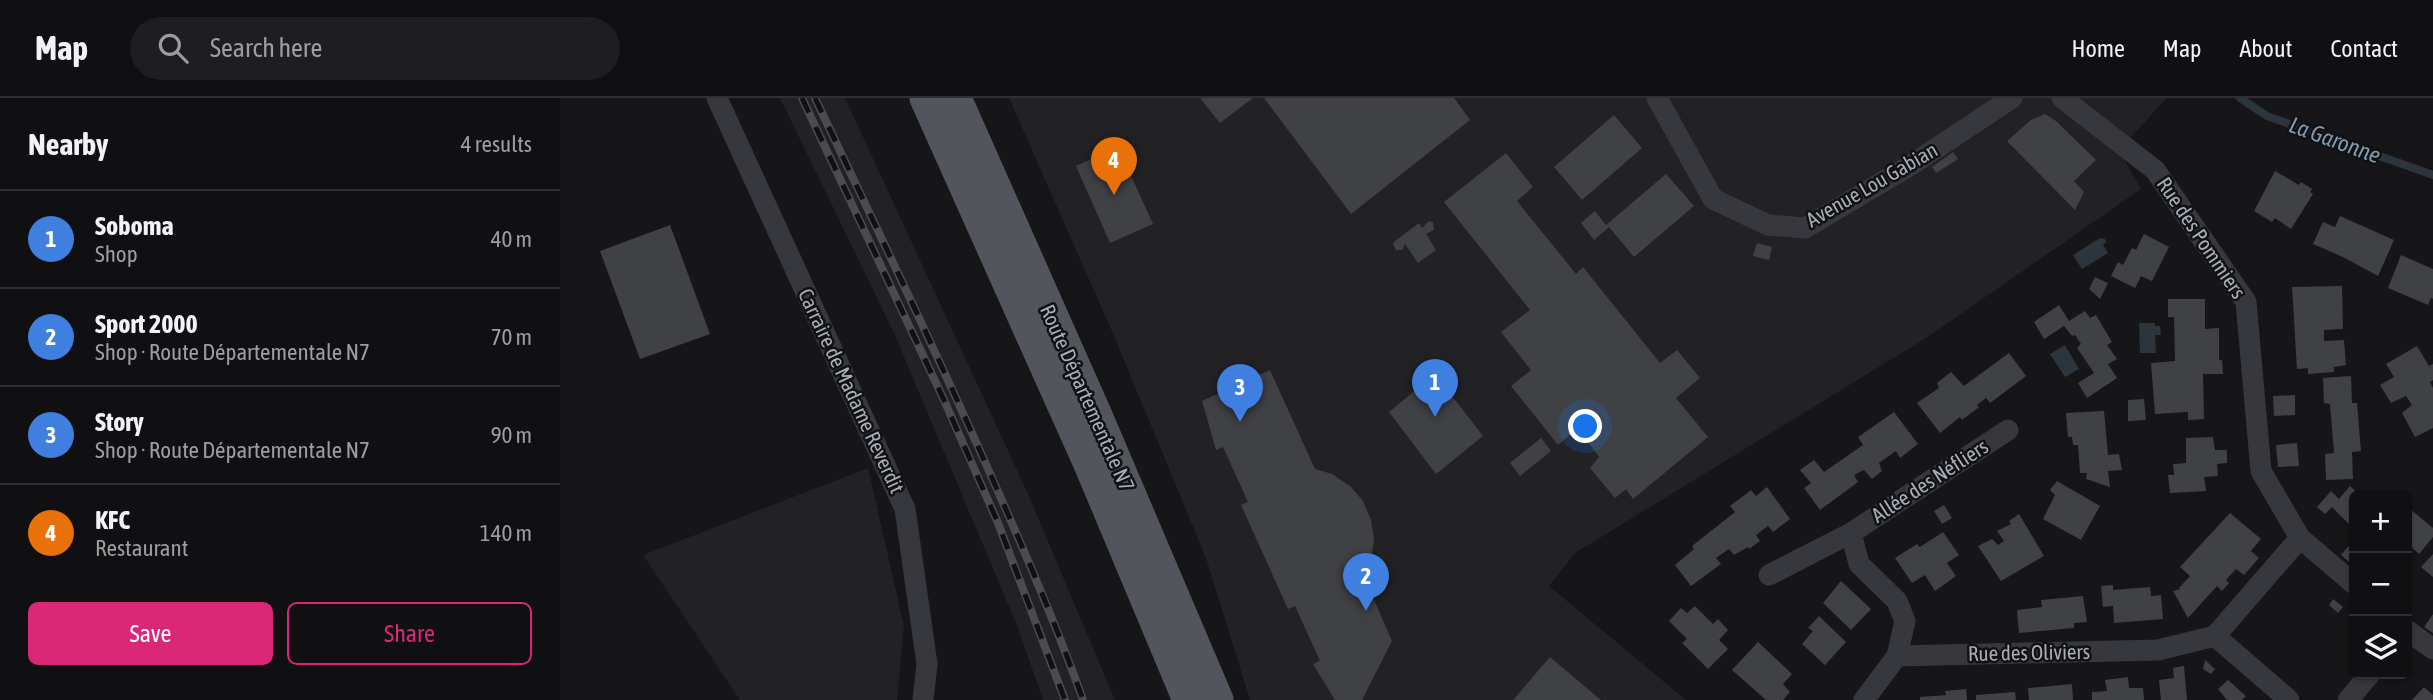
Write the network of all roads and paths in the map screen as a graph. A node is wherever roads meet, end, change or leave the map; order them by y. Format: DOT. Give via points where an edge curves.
graph roads {
  1 [pos="717,98"];
  2 [pos="912,98"];
  3 [pos="926,98"];
  4 [pos="954,98"];
  5 [pos="978,98"];
  6 [pos="1657,98"];
  7 [pos="2012,98"];
  8 [pos="2062,98"];
  9 [pos="994,253"];
  10 [pos="2008,429"];
  11 [pos="1851,533"];
  12 [pos="2300,538"];
  13 [pos="1769,575"];
  14 [pos="2349,580"];
  15 [pos="2412,634"];
  16 [pos="2215,636"];
  17 [pos="2433,649"];
  18 [pos="1897,656"];
  19 [pos="2366,679"];
  20 [pos="923,700"];
  21 [pos="1189,700"];
  22 [pos="1217,700"];
  23 [pos="1231,700"];
  24 [pos="1864,700"];
  25 [pos="2289,700"];
  26 [pos="2348,700"];
  1 -- 20 [label="street, Carraire de Madame Reverdit" via="905,509 927,664"];
  2 -- 9 [label="main road" via="955,190"];
  3 -- 9 [label="main road"];
  4 -- 22 [label="main road, Route Départementale N7"];
  5 -- 23 [label="main road, Route Départementale N7"];
  6 -- 7 [label="street, Avenue Lou Gabian" via="1713,198 1768,225 1805,228"];
  8 -- 12 [label="street, Rue des Pommiers" via="2155,170 2246,302 2261,471"];
  9 -- 21 [label="main road" via="1090,464"];
  10 -- 11 [label="street, Allée des Néfliers"];
  11 -- 13 [label="street, Allée des Néfliers"];
  11 -- 18 [label="street, Allée des Néfliers" via="1859,564 1897,601 1905,621"];
  12 -- 14 [label="street, Rue des Pommiers"];
  12 -- 16 [label="street"];
  15 -- 17 [label="street"];
  16 -- 18 [label="street, Rue des Oliviers" via="2158,650"];
  16 -- 25 [label="street"];
  18 -- 24 [label="street"];
  19 -- 26 [label="street"];
}
